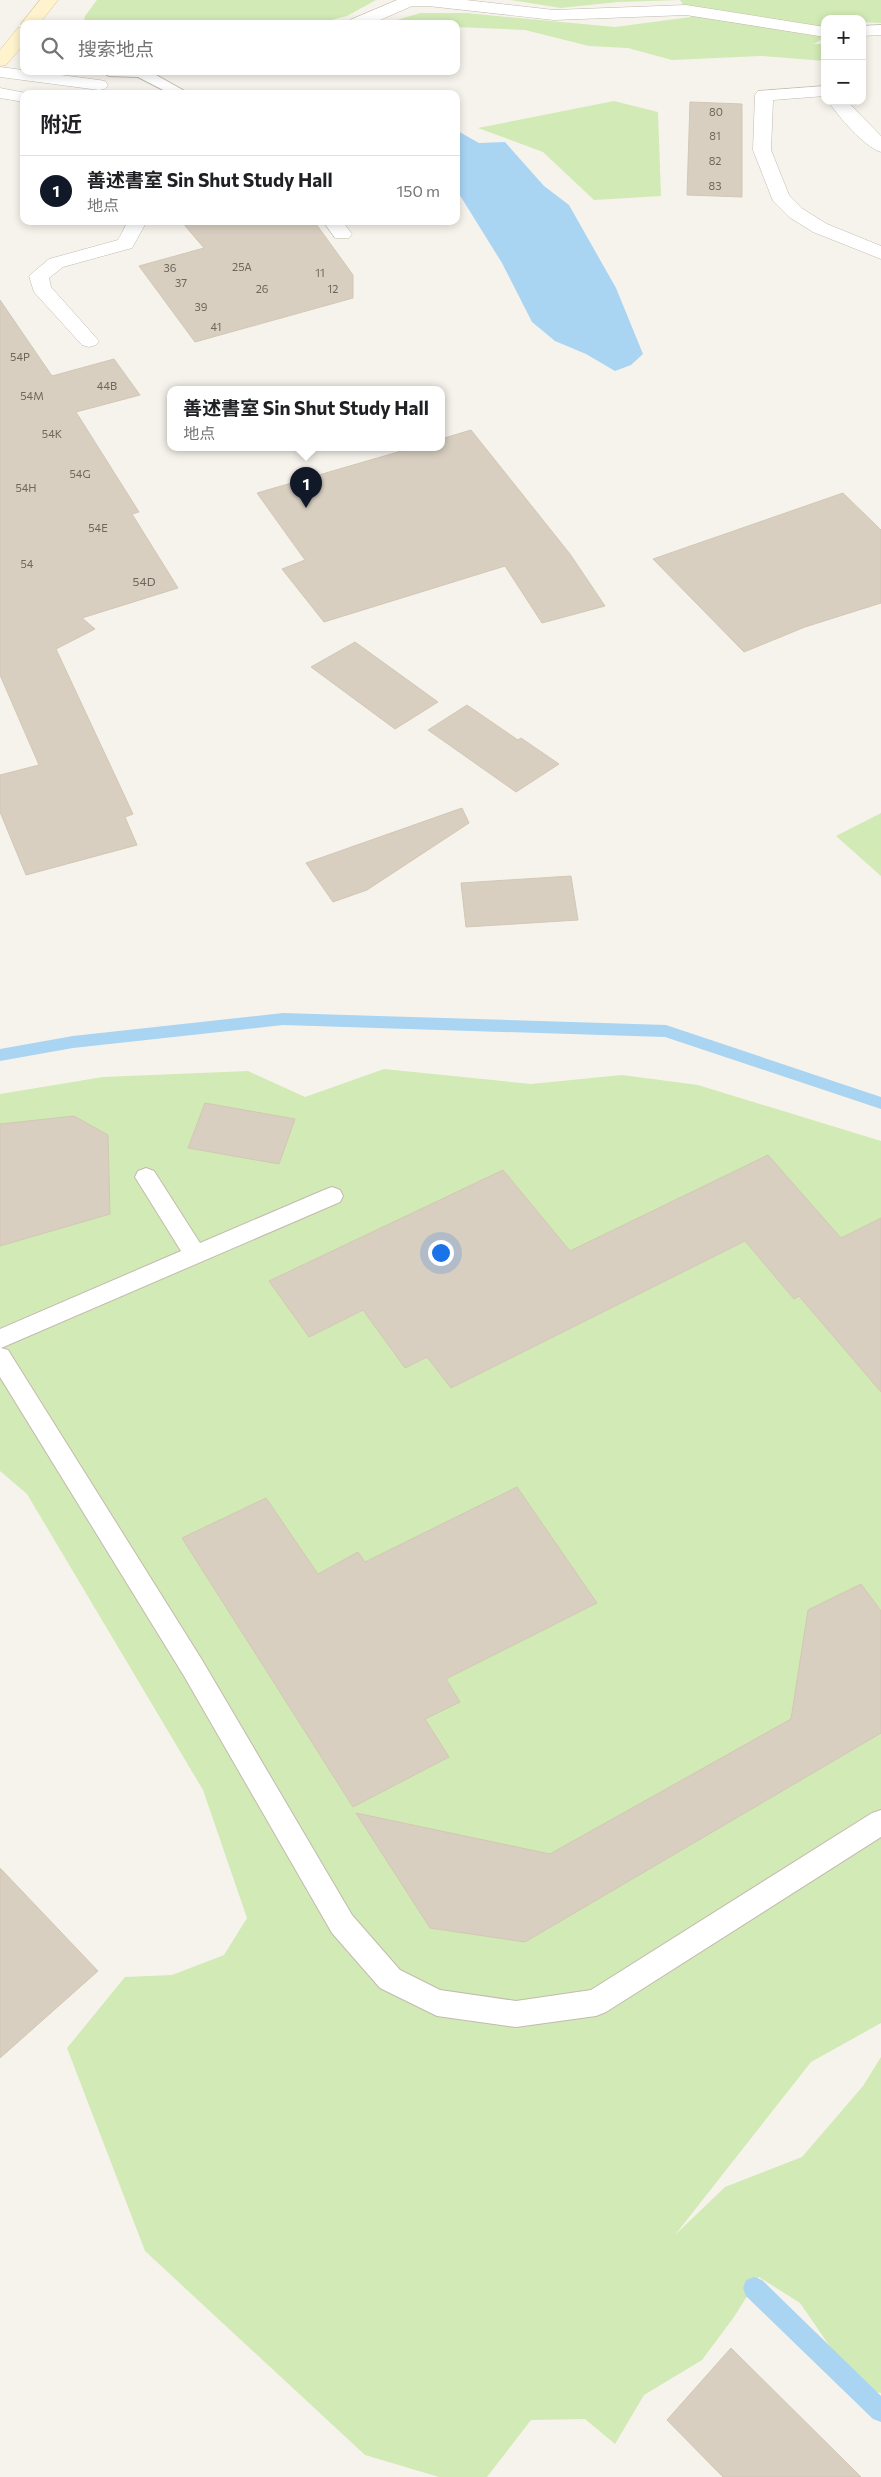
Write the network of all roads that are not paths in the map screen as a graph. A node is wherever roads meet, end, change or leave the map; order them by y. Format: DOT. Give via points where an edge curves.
graph roads {
  1 [pos="49,0"];
  2 [pos="33,20"];
  3 [pos="365,20"];
  4 [pos="821,31"];
  5 [pos="20,37"];
  6 [pos="0,62"];
  7 [pos="0,72"];
  8 [pos="20,74"];
  9 [pos="34,75"];
  10 [pos="132,75"];
  11 [pos="145,75"];
  12 [pos="103,81"];
  13 [pos="175,90"];
  14 [pos="821,91"];
  15 [pos="0,93"];
  16 [pos="20,96"];
  17 [pos="840,105"];
  18 [pos="881,146"];
  19 [pos="136,225"];
  20 [pos="881,254"];
  21 [pos="89,341"];
  22 [pos="146,1178"];
  23 [pos="332,1196"];
  24 [pos="195,1255"];
  25 [pos="0,1340"];
  26 [pos="0,1357"];
  27 [pos="881,1822"];
  1 -- 2 [label="main road"];
  3 -- 4 [label="street" via="409,1 428,1 554,15 686,10"];
  5 -- 6 [label="main road"];
  7 -- 8 [label="street"];
  9 -- 12 [label="street"];
  10 -- 12 [label="lane"];
  11 -- 13 [label="lane"];
  14 -- 20 [label="street" via="764,95 762,150 767,168 780,197 796,213 820,228"];
  15 -- 16 [label="street"];
  17 -- 18 [label="street"];
  19 -- 21 [label="street" via="124,244 56,262 39,276 41,288"];
  22 -- 24 [label="lane"];
  23 -- 24 [label="lane"];
  24 -- 25 [label="lane"];
  26 -- 27 [label="lane" via="193,1668 342,1924 390,1979 437,2003 516,2014 596,2003"];
}
